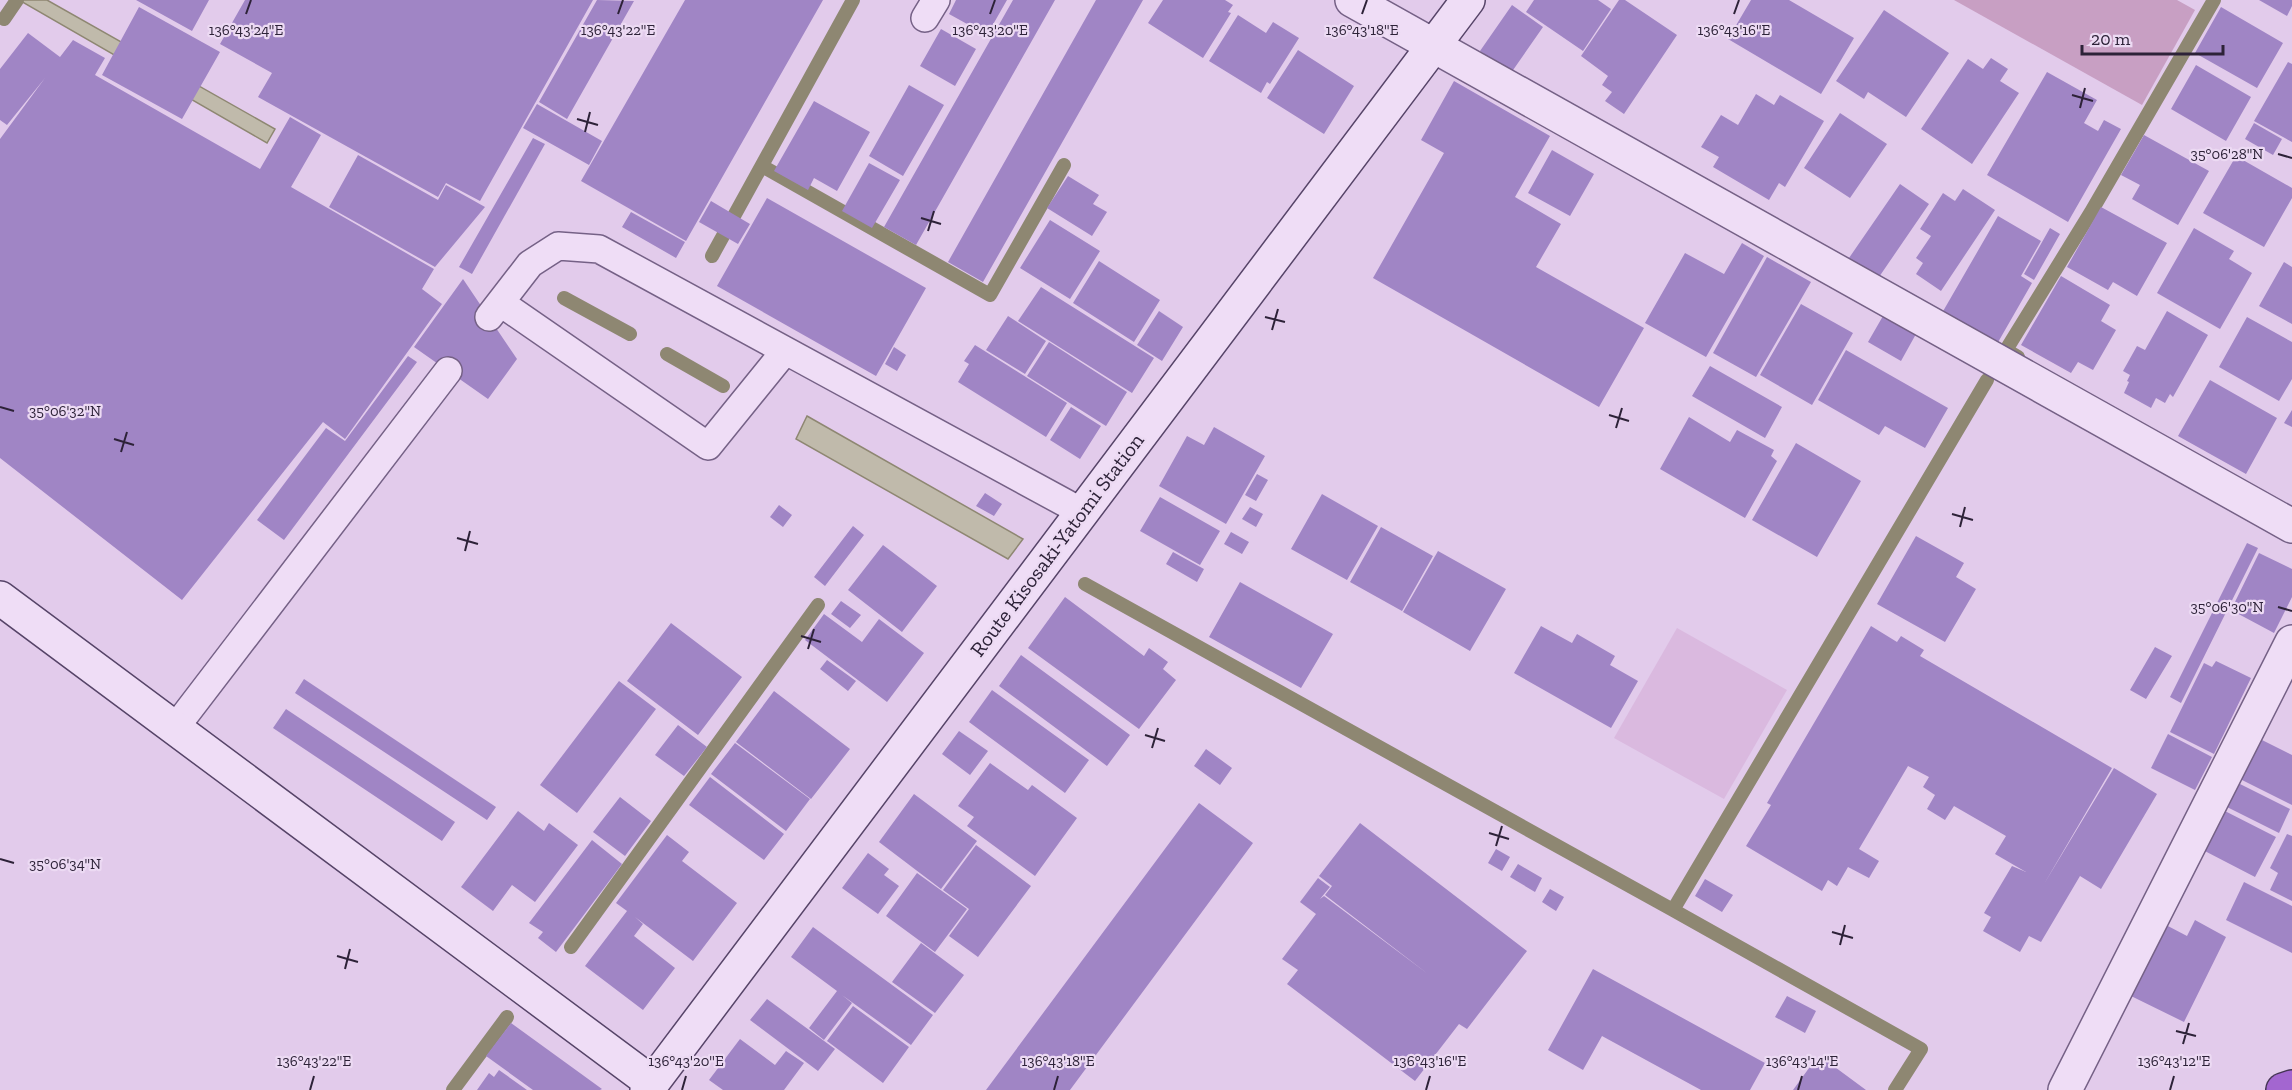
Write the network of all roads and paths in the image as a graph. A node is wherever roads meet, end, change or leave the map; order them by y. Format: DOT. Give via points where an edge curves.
graph roads {
  1 [pos="1352,0"];
  2 [pos="1468,0"];
  3 [pos="1433,44"];
  4 [pos="785,351"];
  5 [pos="448,371"];
  6 [pos="1082,512"];
  7 [pos="2292,526"];
  8 [pos="0,598"];
  9 [pos="2292,642"];
  10 [pos="175,728"];
  11 [pos="2292,1087"];
  12 [pos="653,1088"];
  13 [pos="2065,1090"];
  14 [pos="2283,1090"];
  1 -- 3 [label="street"];
  2 -- 3 [label="street, Route Kisosaki-Yatomi Station"];
  3 -- 6 [label="street, Route Kisosaki-Yatomi Station"];
  3 -- 7 [label="street"];
  4 -- 4 [label="lane" via="708,446 495,310 530,264 558,246 599,249"];
  4 -- 6 [label="lane"];
  5 -- 10 [label="lane"];
  6 -- 12 [label="street, Route Kisosaki-Yatomi Station"];
  8 -- 10 [label="street"];
  9 -- 13 [label="street"];
  10 -- 12 [label="street"];
  11 -- 14 [label="highway"];
}
